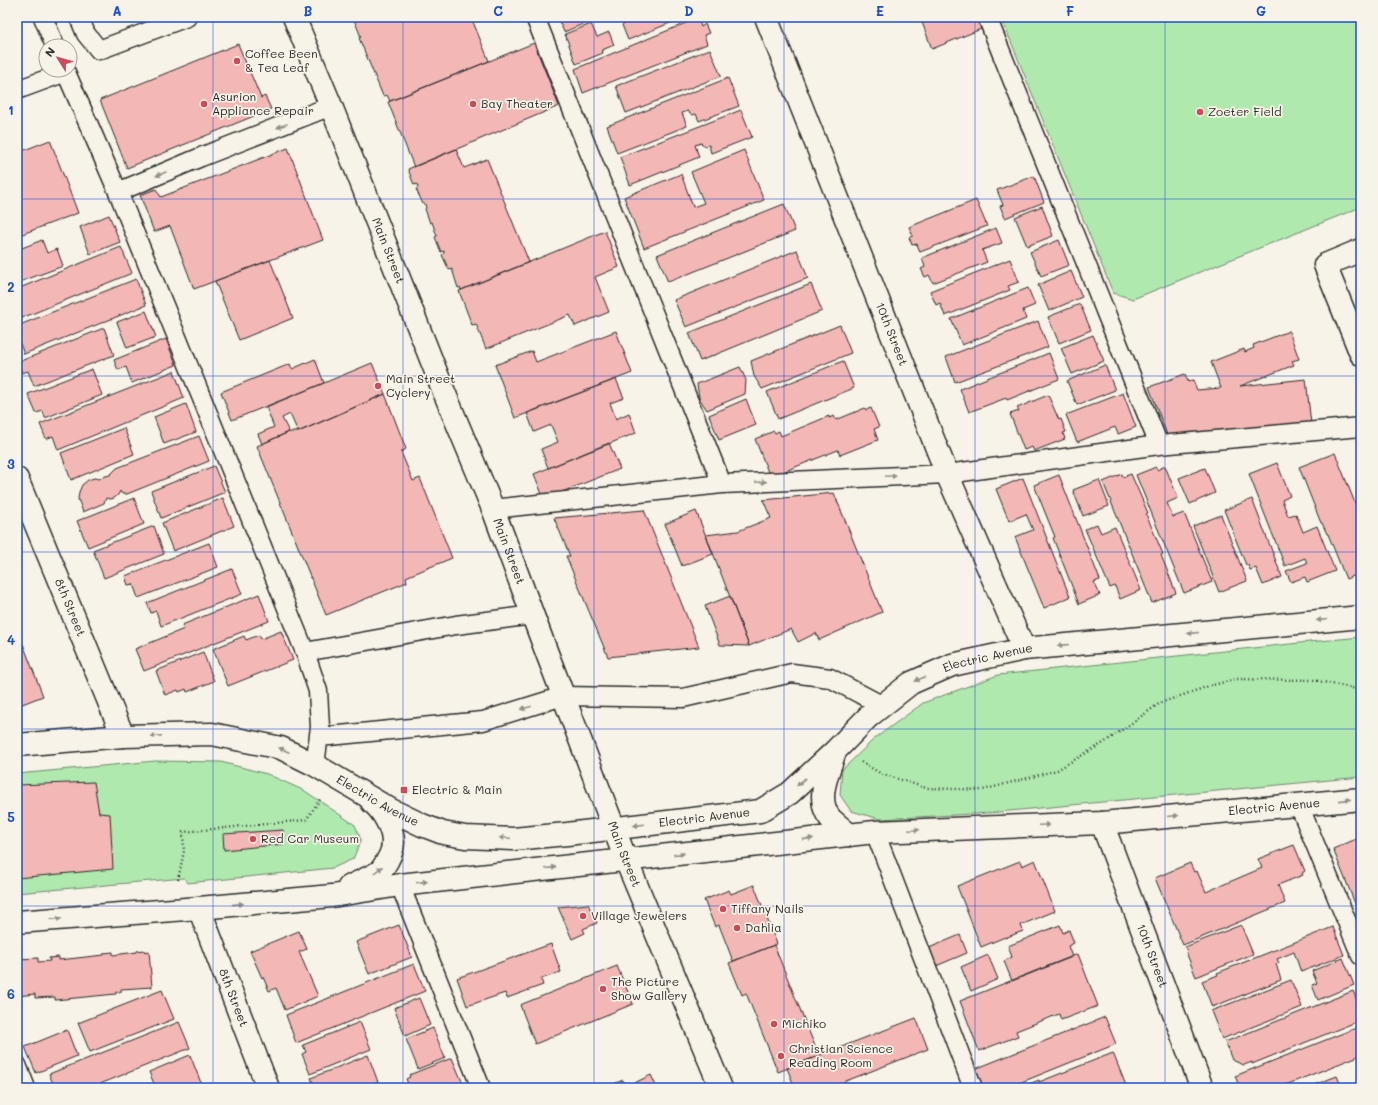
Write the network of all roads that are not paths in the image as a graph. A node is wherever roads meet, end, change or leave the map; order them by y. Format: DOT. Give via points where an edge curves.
graph roads {
  1 [pos="43,17"];
  2 [pos="79,17"];
  3 [pos="188,17"];
  4 [pos="294,17"];
  5 [pos="535,17"];
  6 [pos="766,17"];
  7 [pos="987,17"];
  8 [pos="52,38"];
  9 [pos="48,78"];
  10 [pos="69,78"];
  11 [pos="17,90"];
  12 [pos="331,106"];
  13 [pos="118,192"];
  14 [pos="1361,250"];
  15 [pos="1361,354"];
  16 [pos="1361,427"];
  17 [pos="1159,445"];
  18 [pos="947,474"];
  19 [pos="17,479"];
  20 [pos="722,484"];
  21 [pos="493,509"];
  22 [pos="533,615"];
  23 [pos="1361,617"];
  24 [pos="1024,649"];
  25 [pos="305,652"];
  26 [pos="563,696"];
  27 [pos="883,706"];
  28 [pos="123,736"];
  29 [pos="319,737"];
  30 [pos="17,745"];
  31 [pos="835,751"];
  32 [pos="315,765"];
  33 [pos="364,795"];
  34 [pos="1361,799"];
  35 [pos="1299,805"];
  36 [pos="1102,823"];
  37 [pos="614,828"];
  38 [pos="875,832"];
  39 [pos="849,835"];
  40 [pos="626,860"];
  41 [pos="400,885"];
  42 [pos="332,896"];
  43 [pos="199,908"];
  44 [pos="17,922"];
  45 [pos="1361,956"];
  46 [pos="17,1065"];
  47 [pos="26,1088"];
  48 [pos="268,1088"];
  49 [pos="481,1088"];
  50 [pos="721,1088"];
  51 [pos="973,1088"];
  52 [pos="1202,1088"];
  1 -- 8 [label="lane"];
  2 -- 3 [label="lane" via="86,34 99,50"];
  4 -- 12 [label="main road, Main Street"];
  5 -- 20 [label="lane"];
  6 -- 18 [label="main road, 10th Street"];
  7 -- 17 [label="lane"];
  9 -- 11 [label="lane"];
  10 -- 13 [label="lane"];
  12 -- 13 [label="lane, one-way"];
  12 -- 21 [label="main road, Main Street"];
  13 -- 25 [label="lane"];
  14 -- 15 [label="main road" via="1325,265"];
  16 -- 17 [label="lane"];
  17 -- 18 [label="lane"];
  20 -- 18 [label="lane, one-way"];
  18 -- 24 [label="main road, 10th Street"];
  19 -- 28 [label="main road, 8th Street"];
  20 -- 21 [label="lane"];
  21 -- 22 [label="main road, Main Street"];
  22 -- 25 [label="lane"];
  22 -- 26 [label="main road, Main Street"];
  23 -- 24 [label="main road, Electric Avenue, one-way"];
  24 -- 27 [label="main road, Electric Avenue, one-way" via="952,665 912,683"];
  25 -- 29 [label="lane" via="318,691"];
  26 -- 27 [label="lane" via="683,698 792,673 830,678"];
  26 -- 29 [label="lane, one-way" via="483,721"];
  26 -- 37 [label="main road, Main Street"];
  27 -- 31 [label="main road, Electric Avenue" via="868,717"];
  28 -- 30 [label="main road, Electric Avenue"];
  32 -- 28 [label="main road, Electric Avenue, one-way" via="281,748 212,734"];
  29 -- 32 [label="lane"];
  31 -- 37 [label="main road, Electric Avenue, one-way" via="790,793 760,811"];
  31 -- 39 [label="main road" via="823,788 824,805 830,817"];
  32 -- 33 [label="main road, Electric Avenue"];
  37 -- 33 [label="main road, Electric Avenue, one-way" via="513,838 465,837 443,833 422,825"];
  42 -- 33 [label="main road, one-way" via="381,870 389,857 393,843 389,825 380,808"];
  35 -- 34 [label="main road, Electric Avenue, one-way"];
  36 -- 35 [label="main road, Electric Avenue, one-way"];
  35 -- 45 [label="lane"];
  38 -- 36 [label="main road, Electric Avenue, one-way"];
  36 -- 52 [label="main road, 10th Street"];
  37 -- 40 [label="main road, Main Street"];
  38 -- 39 [label="main road, Electric Avenue"];
  38 -- 51 [label="lane"];
  40 -- 39 [label="main road, Electric Avenue, one-way"];
  41 -- 40 [label="main road, Electric Avenue, one-way"];
  40 -- 50 [label="main road, Main Street"];
  41 -- 42 [label="main road, Electric Avenue"];
  41 -- 49 [label="lane"];
  43 -- 42 [label="main road, Electric Avenue, one-way"];
  44 -- 43 [label="main road, Electric Avenue, one-way"];
  43 -- 48 [label="main road, 8th Street"];
  46 -- 47 [label="lane"];
}
